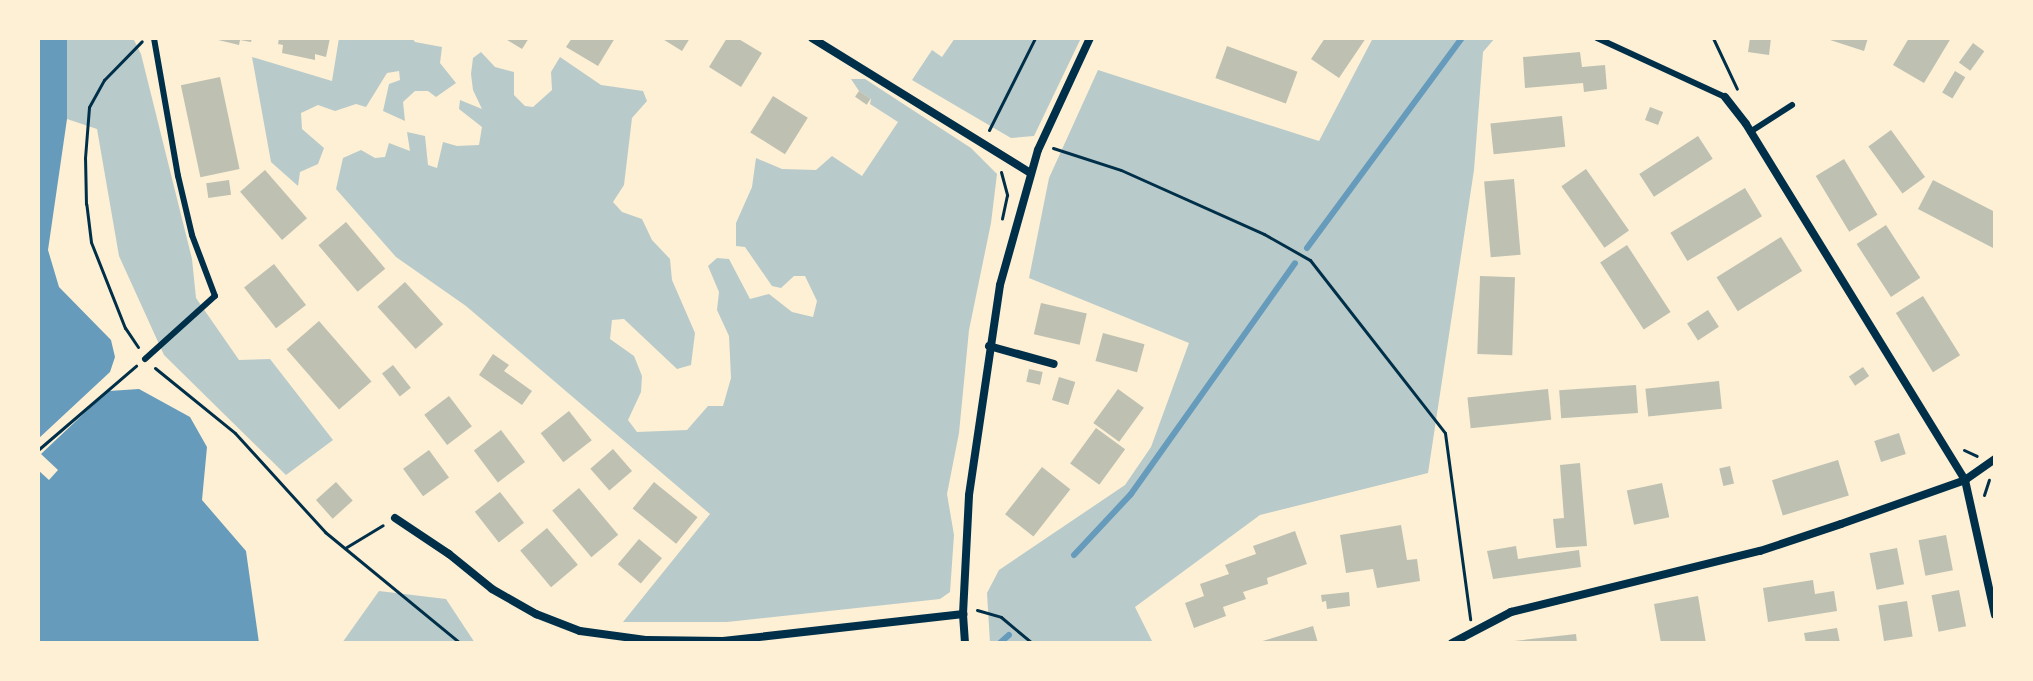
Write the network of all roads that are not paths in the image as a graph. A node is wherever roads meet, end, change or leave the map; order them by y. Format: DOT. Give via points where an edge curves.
graph roads {
  1 [pos="154,38"];
  2 [pos="812,38"];
  3 [pos="1090,38"];
  4 [pos="1597,38"];
  5 [pos="1725,97"];
  6 [pos="1792,105"];
  7 [pos="1750,132"];
  8 [pos="1031,173"];
  9 [pos="989,346"];
  10 [pos="145,359"];
  11 [pos="1054,364"];
  12 [pos="1995,459"];
  13 [pos="1965,480"];
  14 [pos="395,518"];
  15 [pos="963,614"];
  16 [pos="1995,615"];
  17 [pos="1471,633"];
  18 [pos="965,643"];
  19 [pos="1452,643"];
  20 [pos="1473,643"];
  1 -- 10 [label="lane" via="178,176 192,235 215,296"];
  2 -- 8 [label="street"];
  3 -- 8 [label="street"];
  4 -- 5 [label="lane"];
  5 -- 7 [label="street"];
  6 -- 7 [label="lane"];
  7 -- 13 [label="street"];
  8 -- 9 [label="street"];
  9 -- 11 [label="street"];
  9 -- 15 [label="street" via="969,495"];
  12 -- 13 [label="street"];
  13 -- 16 [label="street"];
  13 -- 17 [label="street" via="1760,551 1511,612"];
  14 -- 15 [label="street" via="492,589 580,631 647,640 723,641"];
  15 -- 18 [label="street"];
  17 -- 19 [label="street"];
  17 -- 20 [label="street"];
}
